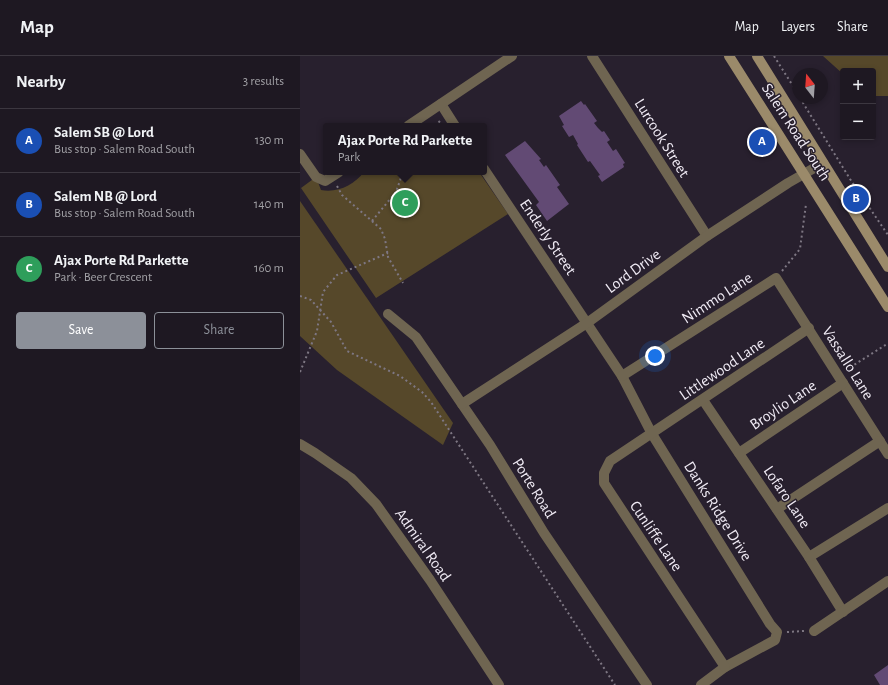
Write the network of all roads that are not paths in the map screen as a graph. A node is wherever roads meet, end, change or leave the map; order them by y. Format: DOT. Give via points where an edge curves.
graph roads {
  1 [pos="512,56"];
  2 [pos="592,56"];
  3 [pos="730,56"];
  4 [pos="757,56"];
  5 [pos="441,104"];
  6 [pos="412,123"];
  7 [pos="453,123"];
  8 [pos="300,154"];
  9 [pos="823,162"];
  10 [pos="487,173"];
  11 [pos="805,173"];
  12 [pos="334,175"];
  13 [pos="708,236"];
  14 [pos="888,267"];
  15 [pos="888,307"];
  16 [pos="388,314"];
  17 [pos="587,323"];
  18 [pos="809,328"];
  19 [pos="622,376"];
  20 [pos="841,379"];
  21 [pos="703,400"];
  22 [pos="462,404"];
  23 [pos="652,434"];
  24 [pos="880,441"];
  25 [pos="300,444"];
  26 [pos="739,453"];
  27 [pos="888,454"];
  28 [pos="888,508"];
  29 [pos="777,509"];
  30 [pos="810,557"];
  31 [pos="888,582"];
  32 [pos="844,612"];
  33 [pos="814,631"];
  34 [pos="725,667"];
  35 [pos="499,685"];
  36 [pos="647,685"];
  37 [pos="701,685"];
  1 -- 5 [label="street"];
  2 -- 13 [label="street, Lurcook Street"];
  3 -- 11 [label="main road, Salem Road South"];
  4 -- 9 [label="main road, Salem Road South"];
  5 -- 6 [label="street"];
  5 -- 7 [label="street"];
  8 -- 12 [label="street" via="316,176 325,181"];
  9 -- 11 [label="street, Lord Drive"];
  9 -- 14 [label="main road, Salem Road South"];
  10 -- 17 [label="street, Enderly Street"];
  11 -- 13 [label="street, Lord Drive"];
  11 -- 15 [label="main road, Salem Road South"];
  13 -- 17 [label="street, Lord Drive"];
  16 -- 22 [label="street, Porte Road" via="416,337"];
  17 -- 19 [label="street, Danks Ridge Drive"];
  17 -- 22 [label="street, Lord Drive"];
  18 -- 19 [label="street, Nimmo Lane" via="776,278"];
  18 -- 20 [label="street, Vassallo Lane"];
  18 -- 21 [label="street, Littlewood Lane"];
  19 -- 23 [label="street, Danks Ridge Drive"];
  20 -- 24 [label="street, Vassallo Lane"];
  20 -- 26 [label="street, Broylio Lane"];
  21 -- 23 [label="street, Littlewood Lane"];
  21 -- 26 [label="street, Lofaro Lane"];
  22 -- 36 [label="street, Porte Road" via="544,533"];
  23 -- 34 [label="street, Cunliffe Lane" via="610,461 604,472 604,483"];
  23 -- 34 [label="street, Danks Ridge Drive" via="766,617 778,632 775,640"];
  24 -- 27 [label="street, Vassallo Lane"];
  24 -- 29 [label="street"];
  25 -- 35 [label="street, Admiral Road" via="351,478 376,504"];
  26 -- 29 [label="street, Lofaro Lane"];
  28 -- 30 [label="street"];
  29 -- 30 [label="street, Lofaro Lane"];
  30 -- 32 [label="street, Lofaro Lane"];
  31 -- 32 [label="street"];
  32 -- 33 [label="street"];
  34 -- 37 [label="street"];
}
